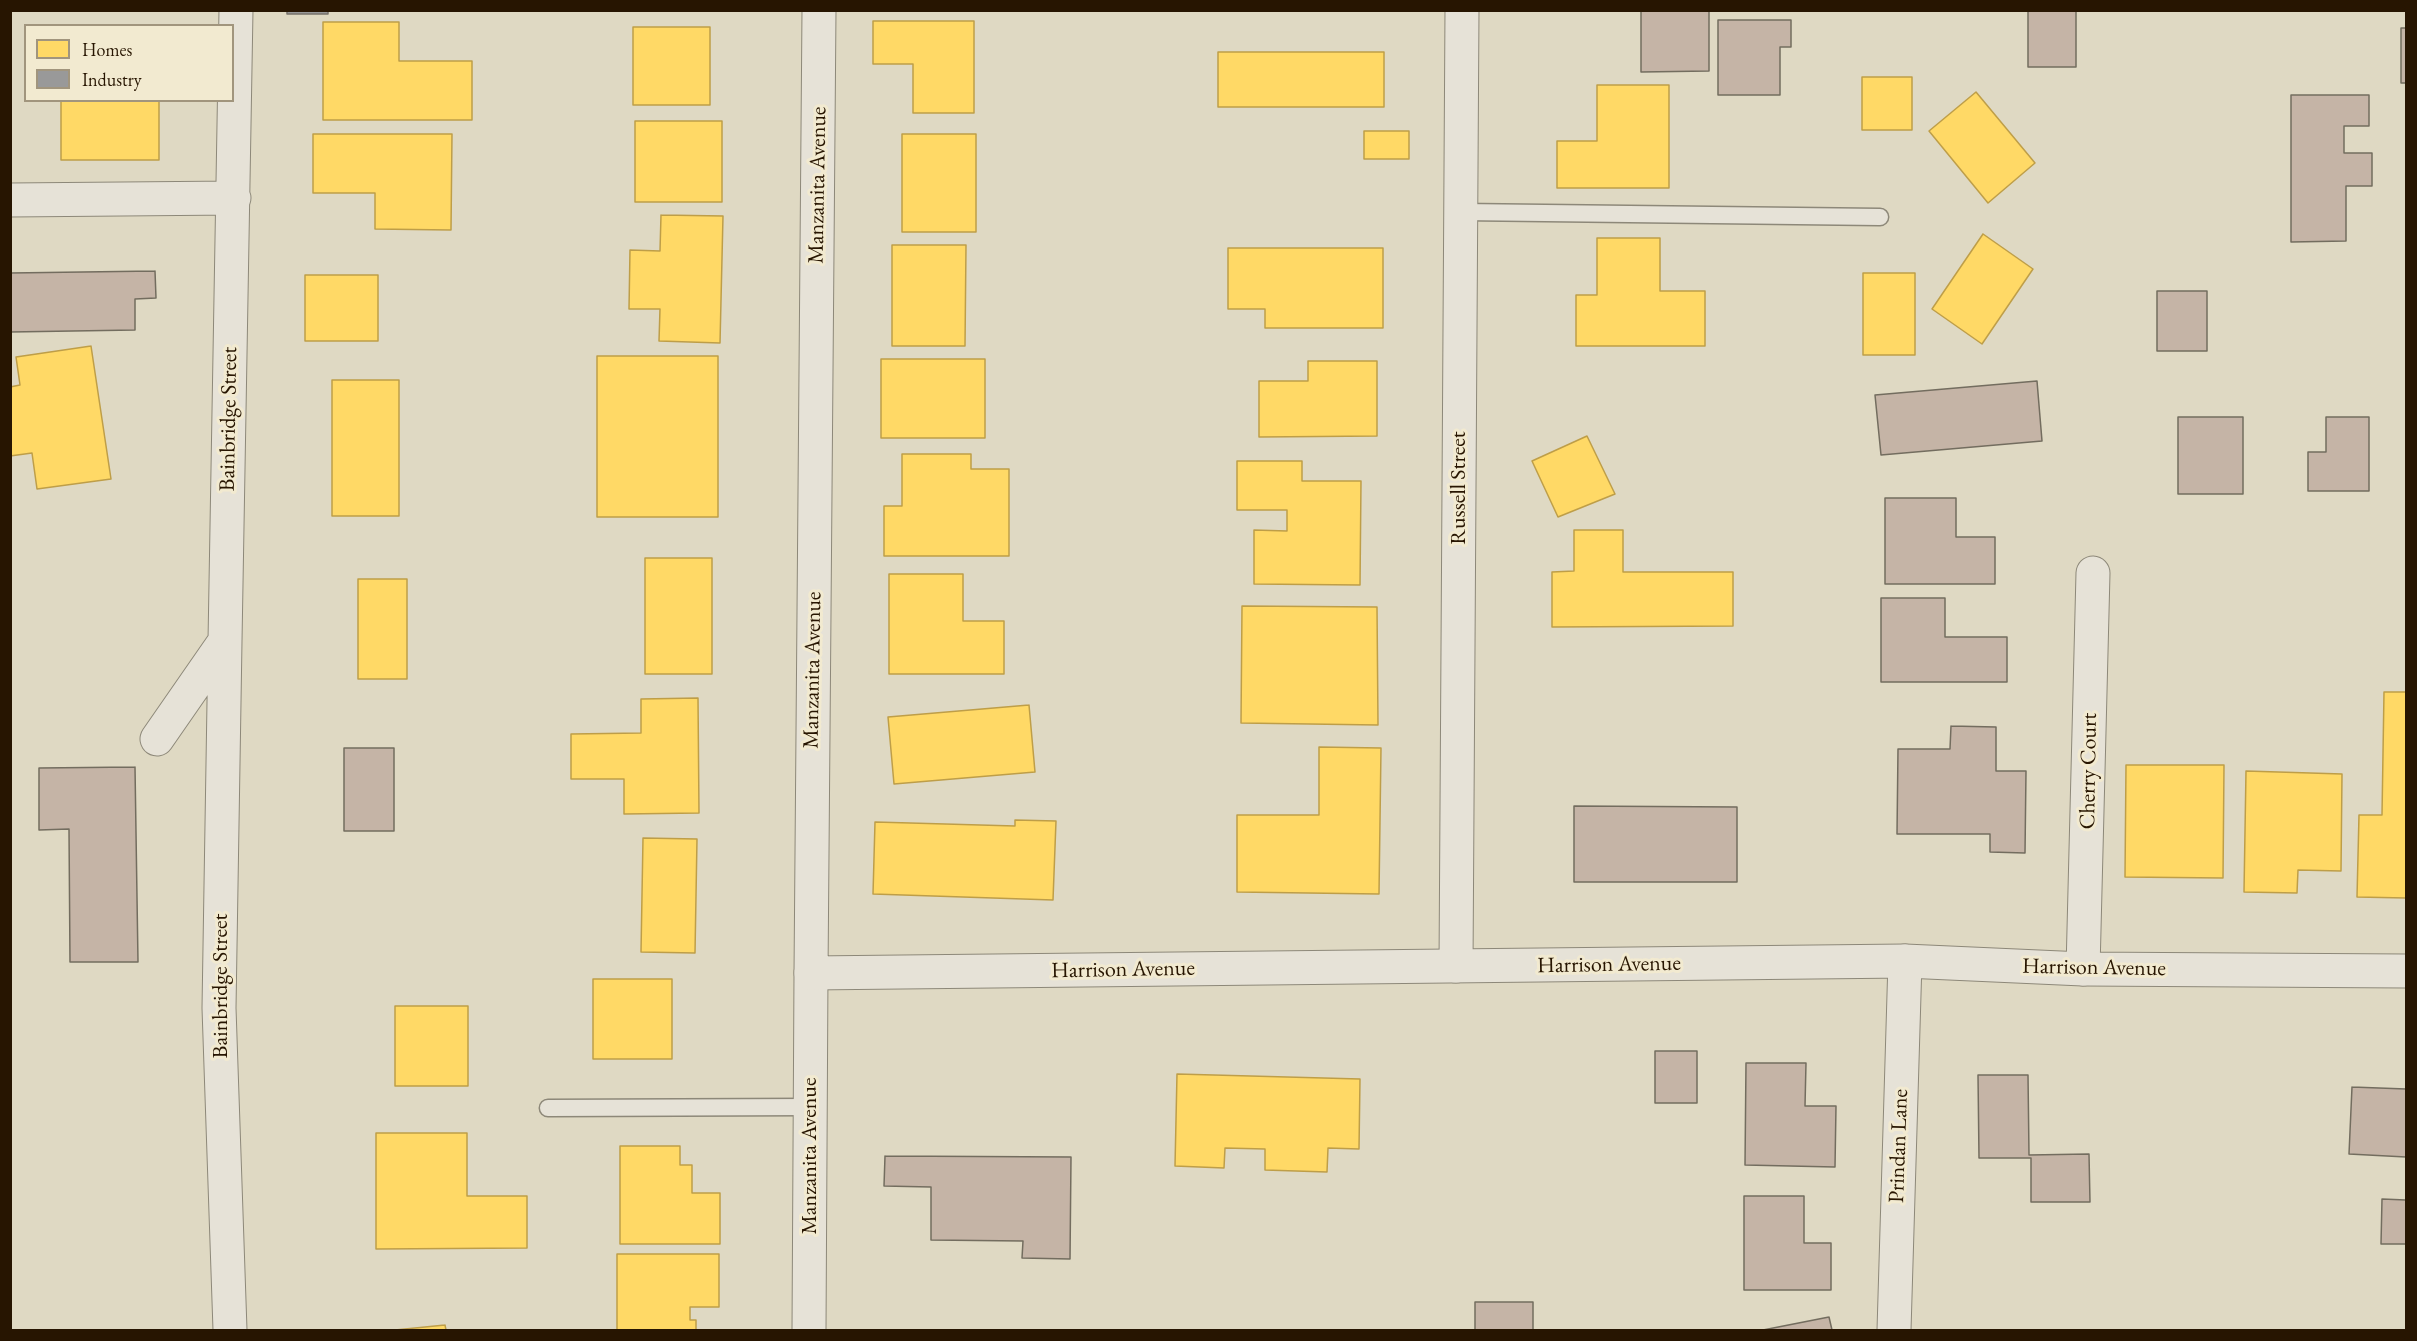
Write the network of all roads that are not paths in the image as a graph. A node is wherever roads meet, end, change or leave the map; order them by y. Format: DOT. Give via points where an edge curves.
graph roads {
  1 [pos="236,10"];
  2 [pos="819,10"];
  3 [pos="1462,10"];
  4 [pos="234,198"];
  5 [pos="10,200"];
  6 [pos="1461,212"];
  7 [pos="1880,217"];
  8 [pos="2093,573"];
  9 [pos="225,641"];
  10 [pos="157,739"];
  11 [pos="1905,961"];
  12 [pos="1456,966"];
  13 [pos="2083,969"];
  14 [pos="2406,971"];
  15 [pos="810,973"];
  16 [pos="810,1107"];
  17 [pos="548,1108"];
  18 [pos="230,1330"];
  19 [pos="809,1330"];
  20 [pos="1894,1330"];
  1 -- 4 [label="street, Bainbridge Street"];
  2 -- 15 [label="street, Manzanita Avenue"];
  3 -- 6 [label="street, Russell Street"];
  4 -- 5 [label="street"];
  4 -- 9 [label="street, Bainbridge Street"];
  6 -- 7 [label="lane"];
  6 -- 12 [label="street, Russell Street"];
  8 -- 13 [label="street, Cherry Court"];
  9 -- 10 [label="street"];
  9 -- 18 [label="street, Bainbridge Street" via="219,1008"];
  11 -- 12 [label="street, Harrison Avenue"];
  11 -- 13 [label="street, Harrison Avenue"];
  11 -- 20 [label="street, Prindan Lane"];
  12 -- 15 [label="street, Harrison Avenue"];
  13 -- 14 [label="street, Harrison Avenue"];
  15 -- 16 [label="street, Manzanita Avenue"];
  16 -- 17 [label="lane"];
  16 -- 19 [label="street, Manzanita Avenue"];
}
